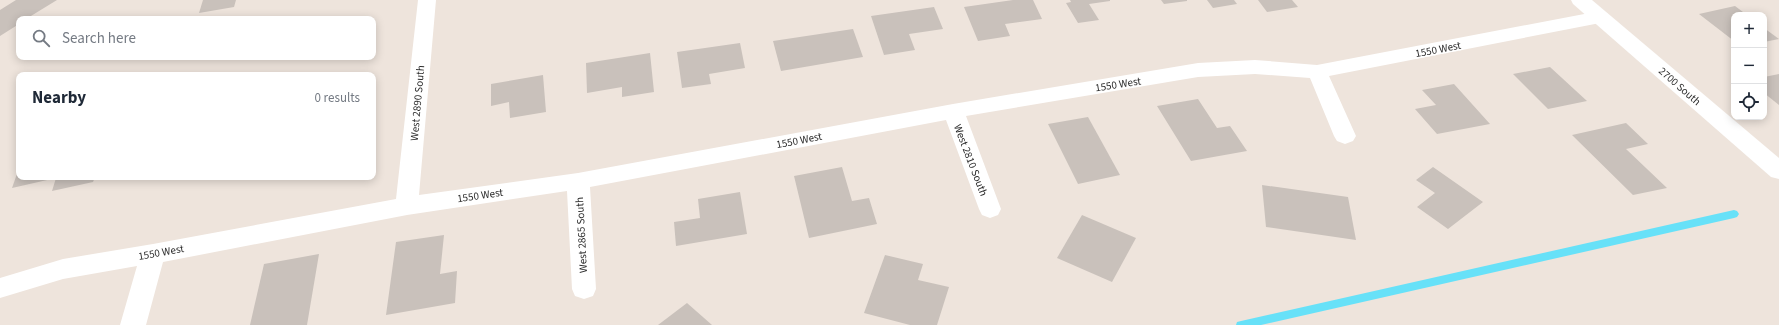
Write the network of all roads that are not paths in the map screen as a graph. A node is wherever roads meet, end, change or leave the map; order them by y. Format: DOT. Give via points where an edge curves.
graph roads {
  1 [pos="427,0"];
  2 [pos="1580,0"];
  3 [pos="1600,17"];
  4 [pos="1317,72"];
  5 [pos="953,111"];
  6 [pos="1345,136"];
  7 [pos="1779,171"];
  8 [pos="578,181"];
  9 [pos="407,206"];
  10 [pos="990,209"];
  11 [pos="153,254"];
  12 [pos="0,288"];
  13 [pos="584,289"];
  14 [pos="133,325"];
  1 -- 9 [label="street, West 2890 South"];
  2 -- 3 [label="street, 2700 South"];
  3 -- 4 [label="street, 1550 West"];
  3 -- 7 [label="street, 2700 South"];
  4 -- 5 [label="street, 1550 West" via="1254,67 1198,70"];
  4 -- 6 [label="street"];
  5 -- 8 [label="street, 1550 West"];
  5 -- 10 [label="street, West 2810 South"];
  8 -- 9 [label="street, 1550 West"];
  8 -- 13 [label="street, West 2865 South"];
  9 -- 11 [label="street, 1550 West"];
  11 -- 12 [label="street, 1550 West" via="63,269"];
  11 -- 14 [label="street"];
}
